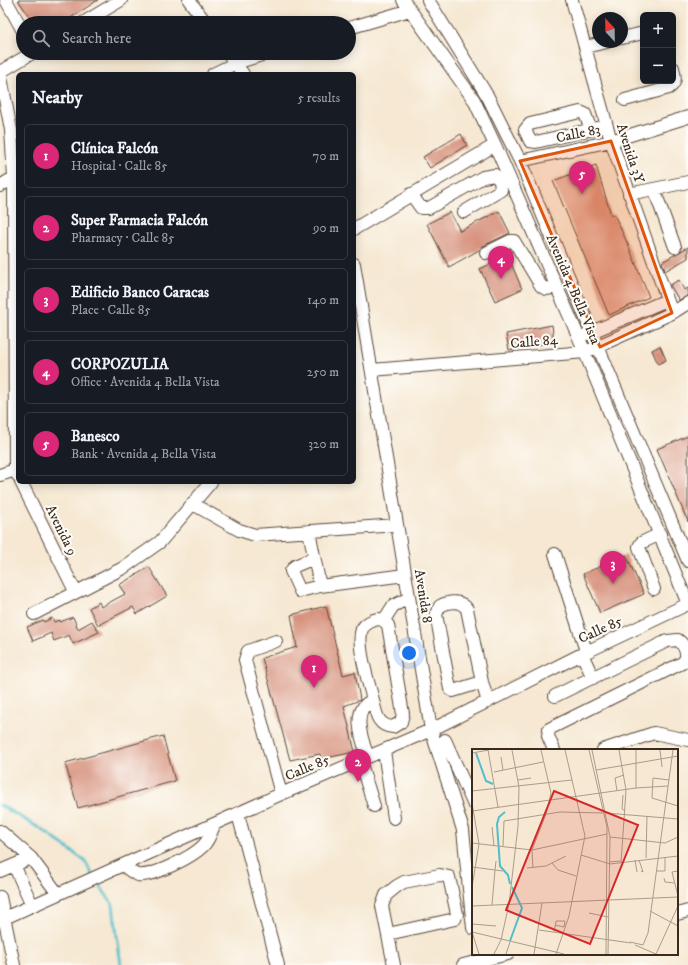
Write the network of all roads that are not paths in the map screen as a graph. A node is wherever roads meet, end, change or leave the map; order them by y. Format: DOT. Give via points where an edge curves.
graph roads {
  1 [pos="6,0"];
  2 [pos="121,0"];
  3 [pos="189,0"];
  4 [pos="572,0"];
  5 [pos="431,1"];
  6 [pos="406,5"];
  7 [pos="95,16"];
  8 [pos="201,16"];
  9 [pos="16,18"];
  10 [pos="356,25"];
  11 [pos="640,34"];
  12 [pos="628,37"];
  13 [pos="592,45"];
  14 [pos="585,47"];
  15 [pos="20,60"];
  16 [pos="234,60"];
  17 [pos="246,60"];
  18 [pos="236,63"];
  19 [pos="0,72"];
  20 [pos="217,72"];
  21 [pos="242,72"];
  22 [pos="674,84"];
  23 [pos="625,100"];
  24 [pos="688,117"];
  25 [pos="606,126"];
  26 [pos="591,130"];
  27 [pos="611,141"];
  28 [pos="495,145"];
  29 [pos="520,161"];
  30 [pos="16,176"];
  31 [pos="688,182"];
  32 [pos="0,186"];
  33 [pos="654,189"];
  34 [pos="411,194"];
  35 [pos="629,194"];
  36 [pos="464,212"];
  37 [pos="356,228"];
  38 [pos="675,247"];
  39 [pos="486,253"];
  40 [pos="356,276"];
  41 [pos="557,286"];
  42 [pos="667,300"];
  43 [pos="688,303"];
  44 [pos="672,313"];
  45 [pos="593,332"];
  46 [pos="579,338"];
  47 [pos="600,347"];
  48 [pos="585,352"];
  49 [pos="372,370"];
  50 [pos="16,472"];
  51 [pos="0,474"];
  52 [pos="22,484"];
  53 [pos="209,484"];
  54 [pos="192,504"];
  55 [pos="397,525"];
  56 [pos="309,531"];
  57 [pos="660,534"];
  58 [pos="683,535"];
  59 [pos="555,554"];
  60 [pos="314,558"];
  61 [pos="688,561"];
  62 [pos="405,575"];
  63 [pos="320,586"];
  64 [pos="654,589"];
  65 [pos="75,591"];
  66 [pos="409,598"];
  67 [pos="688,604"];
  68 [pos="34,614"];
  69 [pos="384,620"];
  70 [pos="276,641"];
  71 [pos="584,652"];
  72 [pos="593,678"];
  73 [pos="482,682"];
  74 [pos="555,696"];
  75 [pos="372,700"];
  76 [pos="488,702"];
  77 [pos="431,730"];
  78 [pos="444,740"];
  79 [pos="688,740"];
  80 [pos="554,749"];
  81 [pos="606,749"];
  82 [pos="384,750"];
  83 [pos="364,759"];
  84 [pos="281,794"];
  85 [pos="472,801"];
  86 [pos="374,806"];
  87 [pos="472,809"];
  88 [pos="459,813"];
  89 [pos="238,814"];
  90 [pos="394,818"];
  91 [pos="214,825"];
  92 [pos="0,830"];
  93 [pos="31,858"];
  94 [pos="123,865"];
  95 [pos="14,866"];
  96 [pos="0,871"];
  97 [pos="58,894"];
  98 [pos="0,897"];
  99 [pos="32,906"];
  100 [pos="688,911"];
  101 [pos="678,914"];
  102 [pos="472,918"];
  103 [pos="2,919"];
  104 [pos="388,934"];
  105 [pos="503,955"];
  106 [pos="476,960"];
  107 [pos="14,965"];
  108 [pos="278,965"];
  109 [pos="394,965"];
  110 [pos="463,965"];
  1 -- 9 [label="street"];
  2 -- 7 [label="street"];
  3 -- 8 [label="street"];
  4 -- 14 [label="street, Avenida 3Y"];
  5 -- 29 [label="street, Avenida 4 Bella Vista" via="488,97"];
  6 -- 10 [label="street"];
  6 -- 28 [label="street, Avenida 4 Bella Vista" via="474,100"];
  11 -- 12 [label="street"];
  13 -- 14 [label="street"];
  14 -- 25 [label="street, Avenida 3Y"];
  15 -- 19 [label="street"];
  16 -- 18 [label="street"];
  17 -- 18 [label="street"];
  18 -- 20 [label="street"];
  18 -- 21 [label="street"];
  19 -- 30 [label="street" via="11,130"];
  22 -- 23 [label="street" via="669,88"];
  24 -- 27 [label="street, Calle 83"];
  25 -- 26 [label="street"];
  25 -- 27 [label="street, Avenida 3Y"];
  26 -- 26 [label="street" via="533,142 526,137 525,130 530,124 580,112 585,114"];
  27 -- 29 [label="street, Calle 83"];
  27 -- 35 [label="street, Avenida 3Y"];
  28 -- 34 [label="street"];
  28 -- 41 [label="street, Avenida 4 Bella Vista"];
  29 -- 45 [label="street, Avenida 4 Bella Vista"];
  30 -- 32 [label="street"];
  31 -- 33 [label="street"];
  33 -- 35 [label="street"];
  33 -- 38 [label="street"];
  34 -- 36 [label="street" via="420,208 429,208 483,177 496,175 502,190"];
  34 -- 37 [label="street"];
  35 -- 42 [label="street, Avenida 3Y"];
  39 -- 41 [label="street" via="514,241 541,286"];
  40 -- 49 [label="street, Avenida 8"];
  41 -- 46 [label="street, Avenida 4 Bella Vista"];
  42 -- 44 [label="street, Avenida 3Y"];
  42 -- 45 [label="street"];
  43 -- 44 [label="street, Calle 84"];
  44 -- 47 [label="street, Calle 84"];
  45 -- 46 [label="street"];
  45 -- 47 [label="street, Avenida 4 Bella Vista"];
  46 -- 48 [label="street, Avenida 4 Bella Vista"];
  47 -- 48 [label="street, Calle 84"];
  47 -- 58 [label="street, Avenida 4 Bella Vista"];
  48 -- 49 [label="street, Calle 84"];
  48 -- 57 [label="street, Avenida 4 Bella Vista"];
  49 -- 55 [label="street, Avenida 8"];
  50 -- 51 [label="street"];
  52 -- 65 [label="street, Avenida 9"];
  53 -- 54 [label="street"];
  54 -- 56 [label="street" via="246,533 255,535"];
  54 -- 65 [label="street" via="160,542 123,568"];
  55 -- 56 [label="street"];
  55 -- 62 [label="street, Avenida 8"];
  56 -- 60 [label="street"];
  57 -- 64 [label="street" via="641,543 639,548"];
  57 -- 67 [label="street, Avenida 4 Bella Vista"];
  58 -- 61 [label="street, Avenida 4 Bella Vista"];
  59 -- 71 [label="street"];
  60 -- 63 [label="street"];
  60 -- 63 [label="street" via="295,566 291,571 300,591"];
  62 -- 63 [label="street"];
  62 -- 66 [label="street, Avenida 8"];
  65 -- 68 [label="street"];
  66 -- 69 [label="street" via="393,606"];
  66 -- 77 [label="street, Avenida 8"];
  67 -- 71 [label="street, Calle 85"];
  69 -- 75 [label="street" via="378,619 368,623 361,634"];
  69 -- 75 [label="street" via="388,628 403,714 401,722 393,727 382,724"];
  70 -- 84 [label="street" via="248,651 245,660"];
  71 -- 72 [label="street"];
  71 -- 76 [label="street, Calle 85"];
  72 -- 74 [label="street"];
  72 -- 80 [label="street" via="667,641 678,640 687,655 682,663 549,729 548,736"];
  73 -- 73 [label="street" via="467,609 455,602 440,606 436,614 450,689"];
  73 -- 76 [label="street"];
  75 -- 83 [label="street" via="364,705 360,713"];
  76 -- 77 [label="street, Calle 85"];
  77 -- 82 [label="street, Calle 85"];
  77 -- 88 [label="street, Avenida 8"];
  78 -- 85 [label="street"];
  79 -- 81 [label="street" via="654,733"];
  82 -- 83 [label="street, Calle 85"];
  82 -- 90 [label="street"];
  83 -- 84 [label="street, Calle 85"];
  83 -- 86 [label="street"];
  84 -- 89 [label="street, Calle 85"];
  87 -- 88 [label="street"];
  88 -- 102 [label="street, Avenida 8"];
  89 -- 91 [label="street, Calle 85"];
  89 -- 108 [label="street"];
  91 -- 94 [label="street, Calle 85"];
  91 -- 94 [label="street" via="204,846 180,861 143,875 133,873"];
  92 -- 93 [label="street"];
  93 -- 95 [label="street"];
  93 -- 97 [label="street"];
  94 -- 97 [label="street, Calle 85"];
  95 -- 96 [label="street"];
  95 -- 99 [label="street"];
  97 -- 99 [label="street, Calle 85"];
  98 -- 103 [label="street"];
  99 -- 103 [label="street, Calle 85"];
  100 -- 101 [label="street"];
  103 -- 107 [label="street"];
  104 -- 104 [label="street" via="382,906 391,890 404,882 440,874 449,877 457,914 455,918"];
  104 -- 109 [label="street"];
  105 -- 106 [label="street"];
  106 -- 110 [label="street"];
}
